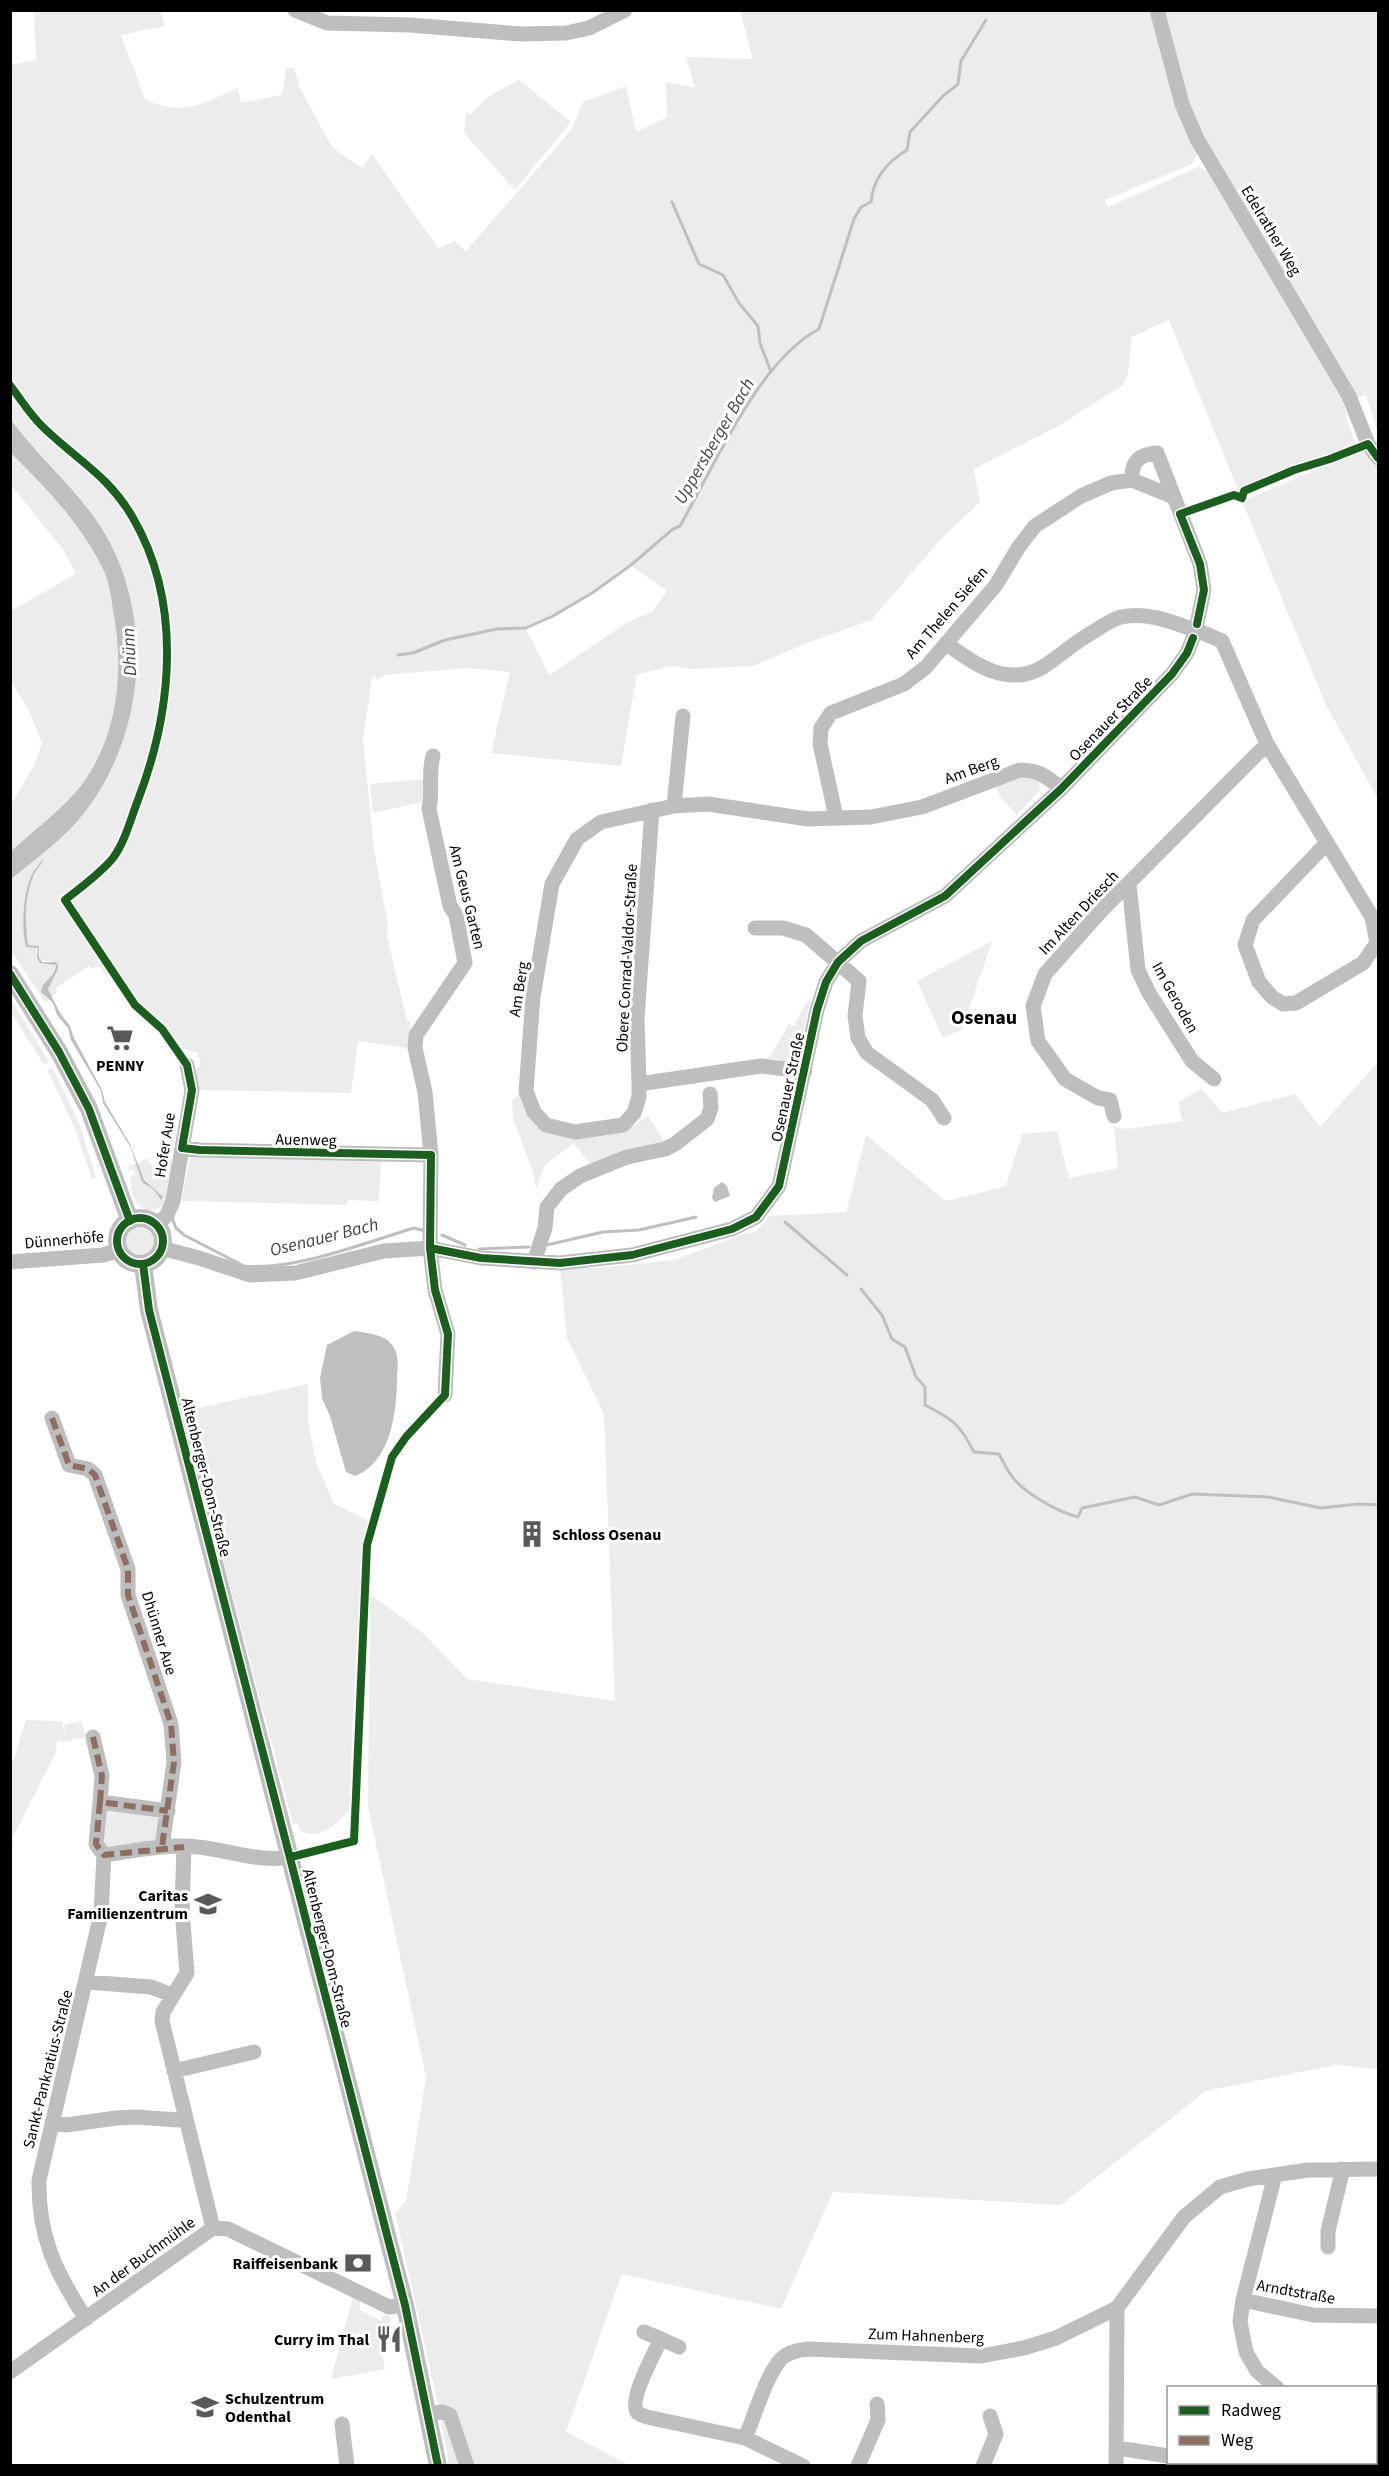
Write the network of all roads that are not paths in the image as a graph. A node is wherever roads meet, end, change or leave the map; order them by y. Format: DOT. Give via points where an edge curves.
graph roads {
  1 [pos="295,10"];
  2 [pos="625,10"];
  3 [pos="1157,10"];
  4 [pos="1378,459"];
  5 [pos="1132,480"];
  6 [pos="1174,497"];
  7 [pos="1195,631"];
  8 [pos="946,644"];
  9 [pos="683,716"];
  10 [pos="681,732"];
  11 [pos="698,734"];
  12 [pos="1267,744"];
  13 [pos="433,756"];
  14 [pos="1061,789"];
  15 [pos="674,806"];
  16 [pos="652,810"];
  17 [pos="836,817"];
  18 [pos="1326,844"];
  19 [pos="1129,884"];
  20 [pos="755,928"];
  21 [pos="837,962"];
  22 [pos="10,974"];
  23 [pos="187,1065"];
  24 [pos="805,1071"];
  25 [pos="1214,1079"];
  26 [pos="639,1084"];
  27 [pos="710,1094"];
  28 [pos="1114,1116"];
  29 [pos="944,1118"];
  30 [pos="182,1148"];
  31 [pos="430,1155"];
  32 [pos="130,1221"];
  33 [pos="157,1225"];
  34 [pos="161,1248"];
  35 [pos="430,1248"];
  36 [pos="120,1250"];
  37 [pos="10,1262"];
  38 [pos="534,1263"];
  39 [pos="143,1264"];
  40 [pos="445,1395"];
  41 [pos="52,1418"];
  42 [pos="93,1737"];
  43 [pos="100,1802"];
  44 [pos="168,1811"];
  45 [pos="162,1847"];
  46 [pos="184,1847"];
  47 [pos="104,1855"];
  48 [pos="291,1857"];
  49 [pos="87,1982"];
  50 [pos="172,1995"];
  51 [pos="254,2052"];
  52 [pos="174,2072"];
  53 [pos="186,2118"];
  54 [pos="53,2122"];
  55 [pos="1341,2169"];
  56 [pos="1378,2169"];
  57 [pos="1275,2175"];
  58 [pos="213,2229"];
  59 [pos="1328,2247"];
  60 [pos="1243,2300"];
  61 [pos="405,2305"];
  62 [pos="1117,2308"];
  63 [pos="1378,2316"];
  64 [pos="86,2319"];
  65 [pos="644,2332"];
  66 [pos="660,2339"];
  67 [pos="678,2347"];
  68 [pos="10,2372"];
  69 [pos="1275,2386"];
  70 [pos="877,2404"];
  71 [pos="428,2414"];
  72 [pos="990,2416"];
  73 [pos="342,2424"];
  74 [pos="745,2438"];
  75 [pos="1118,2448"];
  76 [pos="1167,2456"];
  77 [pos="347,2466"];
  78 [pos="438,2466"];
  79 [pos="467,2466"];
  80 [pos="803,2466"];
  81 [pos="858,2466"];
  82 [pos="982,2466"];
  83 [pos="1116,2466"];
  1 -- 2 [label="street" via="327,23 521,34 589,28"];
  3 -- 4 [label="street, Edelrather Weg" via="1182,104 1197,139 1349,396"];
  5 -- 6 [label="street"];
  5 -- 6 [label="street, Osenauer Straße" via="1133,464 1139,457 1157,453"];
  5 -- 8 [label="street, Am Thelen Siefen" via="1111,483 1081,496 1035,526 996,585"];
  6 -- 7 [label="street, Osenauer Straße" via="1200,564 1204,590"];
  7 -- 8 [label="street" via="1142,615 1119,617 1041,668 1023,674 999,674 976,665"];
  7 -- 12 [label="street" via="1222,641"];
  7 -- 14 [label="street, Osenauer Straße" via="1187,653 1172,674"];
  8 -- 17 [label="street, Am Thelen Siefen" via="904,684 831,713 821,728 820,744"];
  9 -- 10 [label="street"];
  10 -- 11 [label="street"];
  10 -- 15 [label="street"];
  12 -- 18 [label="street"];
  12 -- 19 [label="street, Im Alten Driesch"];
  13 -- 31 [label="street, Am Geus Garten" via="429,809 465,963 416,1035"];
  14 -- 17 [label="street, Am Berg" via="1047,776 1034,770 1020,770 922,807 871,816"];
  14 -- 21 [label="street, Osenauer Straße" via="945,896 861,941"];
  15 -- 16 [label="street, Am Berg"];
  15 -- 17 [label="street, Am Berg" via="708,804 808,819"];
  16 -- 26 [label="street, Obere Conrad-Valdor-Straße" via="637,1018"];
  16 -- 26 [label="street, Am Berg" via="601,822 577,839 552,884 533,997 526,1091 534,1112 546,1125 574,1132 623,1125 634,1113"];
  18 -- 18 [label="street" via="1372,917 1377,943 1363,963 1296,1003 1283,1004 1259,982 1245,945 1248,932 1253,920"];
  19 -- 25 [label="street, Im Geroden" via="1138,970 1192,1061"];
  19 -- 28 [label="street, Im Alten Driesch" via="1045,974 1033,1006 1038,1041 1044,1051 1065,1078 1098,1098 1110,1100"];
  20 -- 21 [label="street" via="783,928 806,935"];
  21 -- 24 [label="street, Osenauer Straße" via="817,1010"];
  21 -- 29 [label="street" via="859,981 855,1016 858,1038 867,1053 937,1095"];
  22 -- 32 [label="main road" via="89,1109"];
  23 -- 30 [label="street, Hofer Aue" via="192,1089"];
  24 -- 26 [label="street" via="761,1066"];
  24 -- 38 [label="street, Osenauer Straße" via="779,1186 756,1217 732,1229 632,1255"];
  27 -- 38 [label="street" via="712,1125 665,1149 627,1157 580,1176 561,1189 546,1207 545,1228"];
  30 -- 31 [label="street, Auenweg"];
  30 -- 33 [label="street, Hofer Aue" via="173,1201"];
  31 -- 35 [label="street, Am Geus Garten"];
  32 -- 33 [label="main road" via="142,1218"];
  32 -- 36 [label="main road" via="119,1235"];
  33 -- 34 [label="main road" via="163,1236"];
  34 -- 35 [label="street, Osenauer Straße" via="250,1275 296,1273 384,1251"];
  34 -- 39 [label="main road" via="156,1257"];
  35 -- 38 [label="street, Osenauer Straße"];
  35 -- 40 [label="street" via="435,1290 448,1334"];
  36 -- 37 [label="street, Dünnerhöfe" via="103,1255"];
  36 -- 39 [label="main road" via="130,1262"];
  39 -- 48 [label="main road, Altenberger-Dom-Straße" via="149,1310"];
  41 -- 44 [label="street, Dhünner Aue" via="69,1465 96,1475 128,1569 128,1595 171,1724 174,1762"];
  42 -- 43 [label="street, Sankt-Pankratius-Straße" via="102,1776"];
  43 -- 44 [label="street"];
  43 -- 47 [label="street, Sankt-Pankratius-Straße" via="96,1844"];
  44 -- 45 [label="street, Dhünner Aue"];
  45 -- 46 [label="street"];
  45 -- 47 [label="street"];
  46 -- 48 [label="street" via="271,1860"];
  46 -- 50 [label="street" via="182,1910 187,1973"];
  47 -- 49 [label="street, Sankt-Pankratius-Straße" via="101,1914"];
  48 -- 61 [label="main road, Altenberger-Dom-Straße"];
  49 -- 50 [label="street" via="151,1987"];
  49 -- 54 [label="street, Sankt-Pankratius-Straße"];
  50 -- 52 [label="street" via="162,2021"];
  51 -- 52 [label="street"];
  52 -- 53 [label="street"];
  53 -- 54 [label="street" via="116,2118 66,2125"];
  53 -- 58 [label="street"];
  54 -- 64 [label="street, Sankt-Pankratius-Straße" via="39,2180 41,2222 55,2268"];
  55 -- 56 [label="street, Zum Hahnenberg"];
  55 -- 57 [label="street, Zum Hahnenberg"];
  55 -- 59 [label="street"];
  57 -- 60 [label="street"];
  57 -- 62 [label="street, Zum Hahnenberg" via="1220,2187 1211,2194 1184,2217"];
  58 -- 61 [label="street, An der Buchmühle" via="228,2229 389,2307"];
  58 -- 64 [label="street, An der Buchmühle"];
  60 -- 63 [label="street, Arndtstraße" via="1313,2315"];
  60 -- 69 [label="street" via="1240,2322 1246,2352 1257,2371"];
  61 -- 71 [label="main road, Altenberger-Dom-Straße"];
  62 -- 74 [label="street, Zum Hahnenberg" via="1056,2338 1002,2354 794,2351 782,2358 772,2372"];
  62 -- 75 [label="street"];
  64 -- 68 [label="street, An der Buchmühle"];
  65 -- 66 [label="street"];
  66 -- 67 [label="street"];
  66 -- 74 [label="street" via="637,2393 638,2413"];
  70 -- 81 [label="street" via="878,2420"];
  71 -- 78 [label="main road, Altenberger-Dom-Straße"];
  71 -- 79 [label="street" via="450,2415"];
  72 -- 82 [label="street" via="996,2434"];
  73 -- 77 [label="street"];
  74 -- 80 [label="street"];
  75 -- 76 [label="street"];
  75 -- 83 [label="street"];
}
